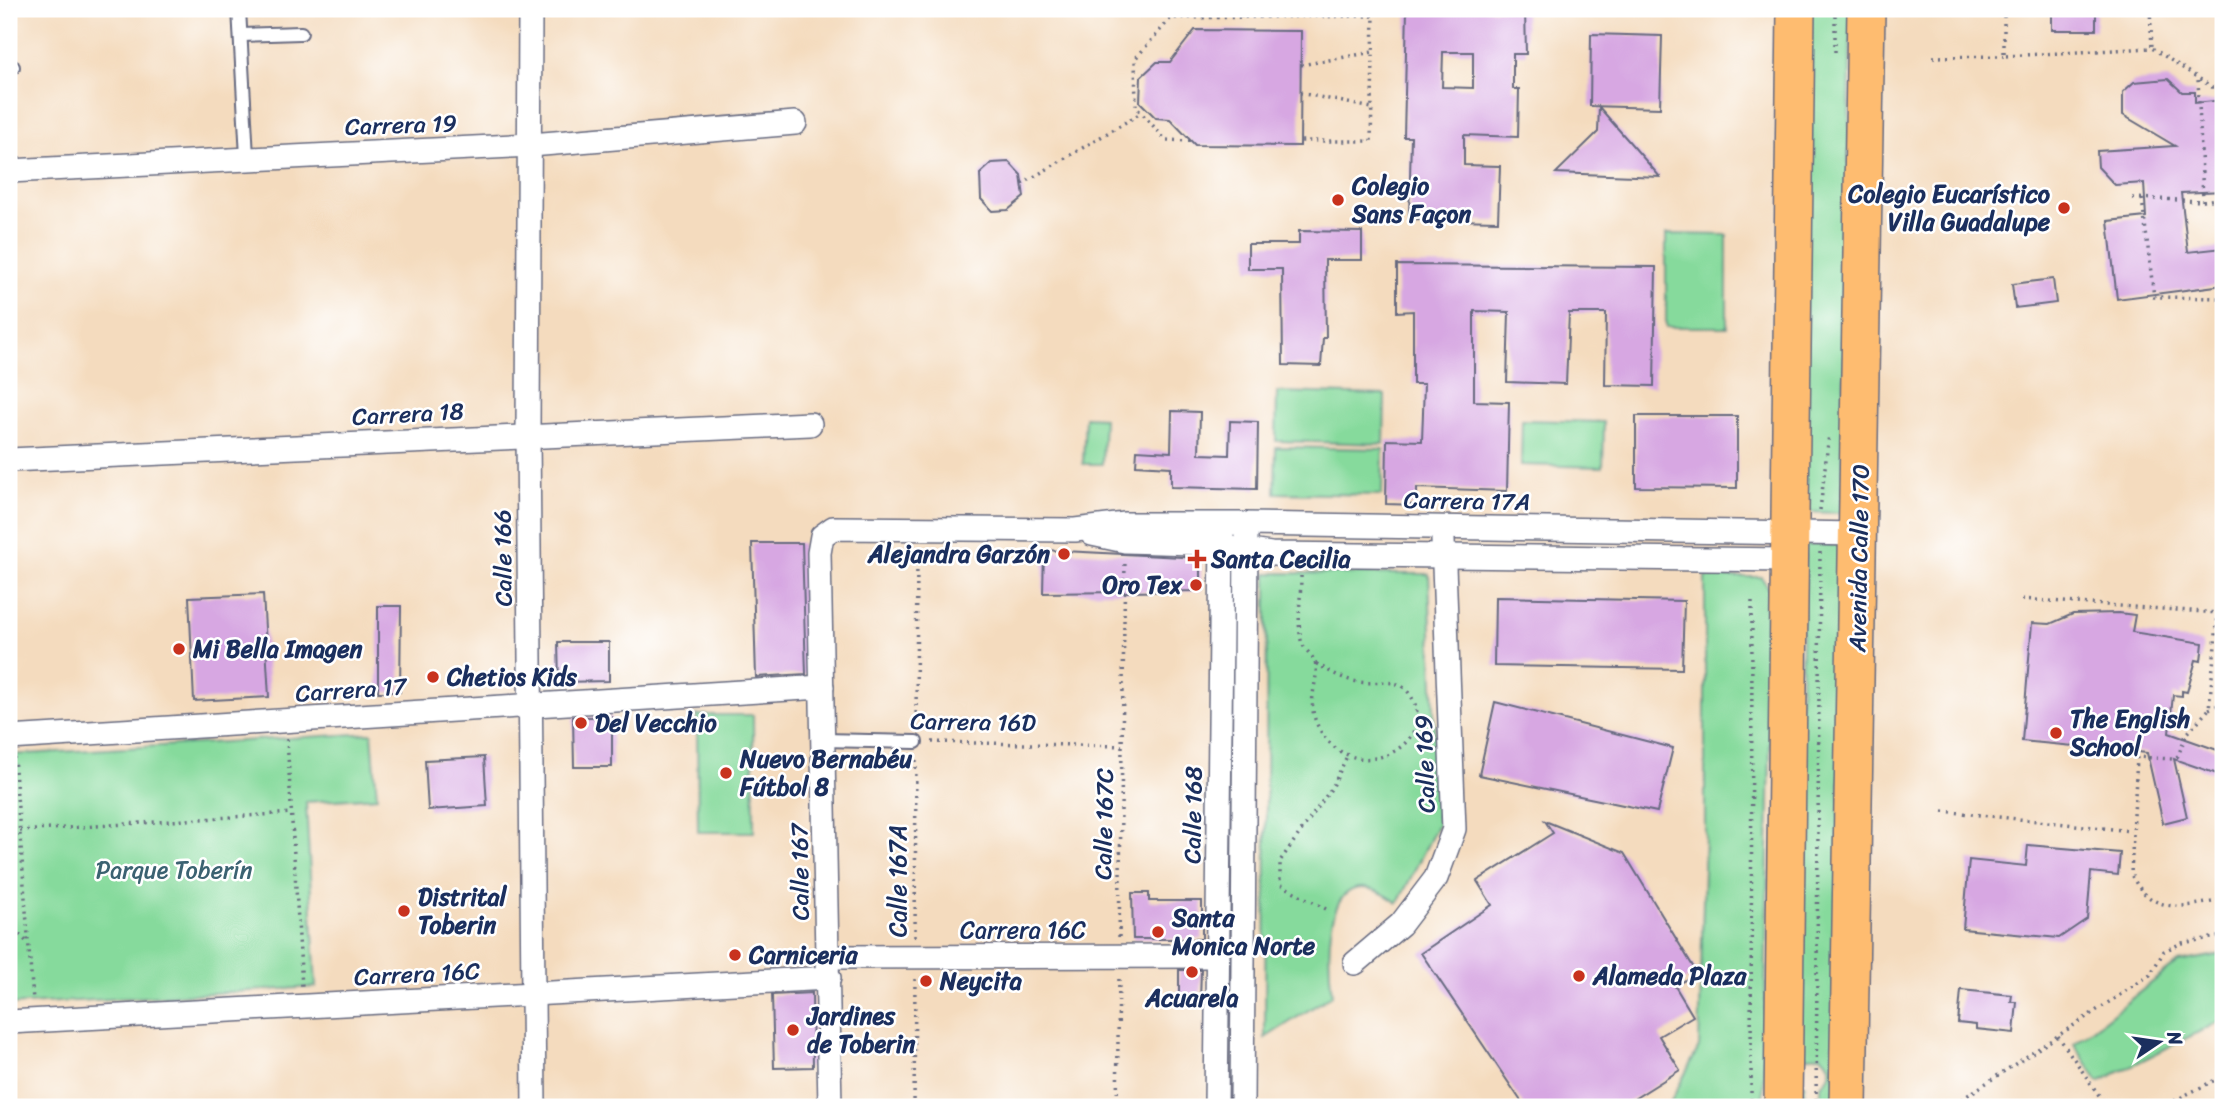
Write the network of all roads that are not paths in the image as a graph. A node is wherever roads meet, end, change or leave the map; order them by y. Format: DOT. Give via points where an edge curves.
graph roads {
  1 [pos="239,9"];
  2 [pos="530,9"];
  3 [pos="1796,9"];
  4 [pos="1866,9"];
  5 [pos="301,33"];
  6 [pos="242,35"];
  7 [pos="795,124"];
  8 [pos="531,145"];
  9 [pos="247,157"];
  10 [pos="9,171"];
  11 [pos="810,424"];
  12 [pos="528,434"];
  13 [pos="9,460"];
  14 [pos="1234,524"];
  15 [pos="846,526"];
  16 [pos="1443,527"];
  17 [pos="1075,530"];
  18 [pos="1859,534"];
  19 [pos="1789,546"];
  20 [pos="1222,547"];
  21 [pos="1245,550"];
  22 [pos="1443,556"];
  23 [pos="821,687"];
  24 [pos="531,705"];
  25 [pos="823,740"];
  26 [pos="916,742"];
  27 [pos="11,743"];
  28 [pos="1218,956"];
  29 [pos="1355,963"];
  30 [pos="828,967"];
  31 [pos="533,993"];
  32 [pos="9,1022"];
  33 [pos="534,1107"];
  34 [pos="830,1107"];
  35 [pos="1216,1107"];
  36 [pos="1242,1107"];
  37 [pos="1783,1107"];
  38 [pos="1848,1107"];
  1 -- 6 [label="lane"];
  2 -- 8 [label="street, Calle 166"];
  3 -- 19 [label="main road"];
  4 -- 18 [label="main road, Avenida Calle 170"];
  5 -- 6 [label="lane"];
  6 -- 9 [label="lane"];
  7 -- 8 [label="street, Carrera 19"];
  8 -- 9 [label="street, Carrera 19"];
  8 -- 12 [label="street, Calle 166"];
  9 -- 10 [label="street, Carrera 19"];
  11 -- 12 [label="street, Carrera 18"];
  12 -- 13 [label="street, Carrera 18"];
  12 -- 24 [label="street, Calle 166"];
  14 -- 16 [label="street, Carrera 17A"];
  14 -- 17 [label="street, Carrera 17A" via="1125,524"];
  14 -- 20 [label="street, Calle 168"];
  14 -- 21 [label="street, Calle 168"];
  15 -- 17 [label="street, Carrera 17A"];
  15 -- 23 [label="street, Calle 167" via="822,536 819,553"];
  16 -- 19 [label="street, Carrera 17A"];
  16 -- 22 [label="street, Calle 169"];
  17 -- 20 [label="street, Carrera 17A" via="1125,541"];
  18 -- 19 [label="street, Carrera 17A"];
  18 -- 38 [label="main road, Avenida Calle 170"];
  19 -- 22 [label="street, Carrera 17A"];
  19 -- 37 [label="main road"];
  20 -- 21 [label="street, Carrera 17A"];
  20 -- 28 [label="street, Calle 168"];
  21 -- 22 [label="street, Carrera 17A"];
  21 -- 36 [label="street, Calle 168"];
  22 -- 29 [label="street, Calle 169" via="1454,829 1436,878 1401,924"];
  23 -- 24 [label="street, Carrera 17"];
  23 -- 25 [label="street, Calle 167"];
  24 -- 27 [label="street, Carrera 17"];
  24 -- 31 [label="street, Calle 166"];
  25 -- 26 [label="lane, Carrera 16D"];
  25 -- 30 [label="street, Calle 167"];
  28 -- 30 [label="street, Carrera 16C" via="915,956"];
  28 -- 35 [label="street, Calle 168"];
  30 -- 31 [label="street, Carrera 16C"];
  30 -- 34 [label="street, Calle 167"];
  31 -- 32 [label="street, Carrera 16C"];
  31 -- 33 [label="street, Calle 166"];
}
